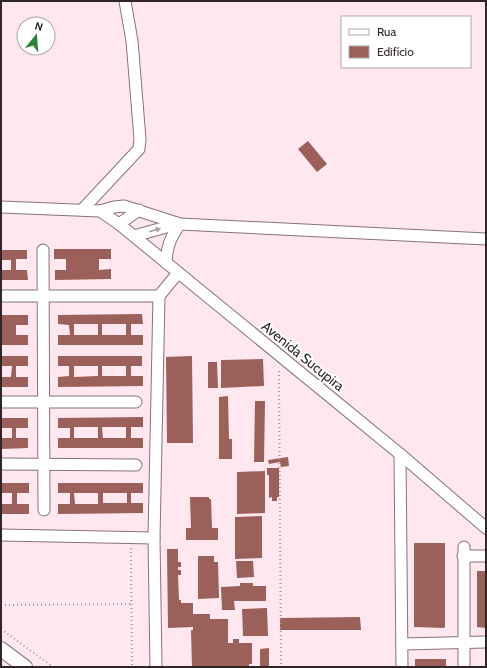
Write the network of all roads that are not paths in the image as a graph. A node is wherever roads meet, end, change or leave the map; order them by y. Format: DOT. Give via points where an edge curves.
graph roads {
  1 [pos="125,1"];
  2 [pos="1,207"];
  3 [pos="82,210"];
  4 [pos="139,210"];
  5 [pos="100,211"];
  6 [pos="119,224"];
  7 [pos="179,224"];
  8 [pos="134,236"];
  9 [pos="486,239"];
  10 [pos="43,250"];
  11 [pos="166,263"];
  12 [pos="178,273"];
  13 [pos="1,296"];
  14 [pos="42,296"];
  15 [pos="159,296"];
  16 [pos="1,402"];
  17 [pos="43,402"];
  18 [pos="136,402"];
  19 [pos="400,454"];
  20 [pos="1,464"];
  21 [pos="44,465"];
  22 [pos="136,465"];
  23 [pos="44,510"];
  24 [pos="486,528"];
  25 [pos="1,535"];
  26 [pos="154,538"];
  27 [pos="486,556"];
  28 [pos="486,642"];
  29 [pos="464,643"];
  30 [pos="402,644"];
  31 [pos="1,649"];
  32 [pos="25,667"];
  33 [pos="156,667"];
  34 [pos="402,667"];
  35 [pos="464,667"];
  1 -- 3 [label="street" via="132,41 140,149"];
  2 -- 3 [label="street"];
  3 -- 5 [label="street"];
  4 -- 5 [label="street" via="124,206"];
  4 -- 6 [label="street"];
  4 -- 7 [label="street"];
  5 -- 6 [label="street, Avenida Sucupira"];
  6 -- 8 [label="street, Avenida Sucupira"];
  8 -- 7 [label="street, one-way"];
  7 -- 9 [label="street"];
  7 -- 11 [label="street" via="171,236"];
  8 -- 11 [label="street, Avenida Sucupira"];
  10 -- 14 [label="street"];
  11 -- 12 [label="street, Avenida Sucupira"];
  12 -- 15 [label="street"];
  12 -- 19 [label="street, Avenida Sucupira"];
  13 -- 14 [label="street"];
  14 -- 15 [label="street"];
  14 -- 17 [label="street"];
  15 -- 26 [label="street"];
  16 -- 17 [label="street"];
  17 -- 18 [label="street"];
  17 -- 21 [label="street"];
  19 -- 24 [label="street, Avenida Sucupira"];
  19 -- 30 [label="street"];
  20 -- 21 [label="street"];
  21 -- 22 [label="street"];
  21 -- 23 [label="street"];
  25 -- 26 [label="street"];
  26 -- 33 [label="street"];
  27 -- 29 [label="street" via="463,552"];
  28 -- 29 [label="street"];
  29 -- 30 [label="street"];
  29 -- 35 [label="street"];
  30 -- 34 [label="street"];
  31 -- 32 [label="main road"];
}
